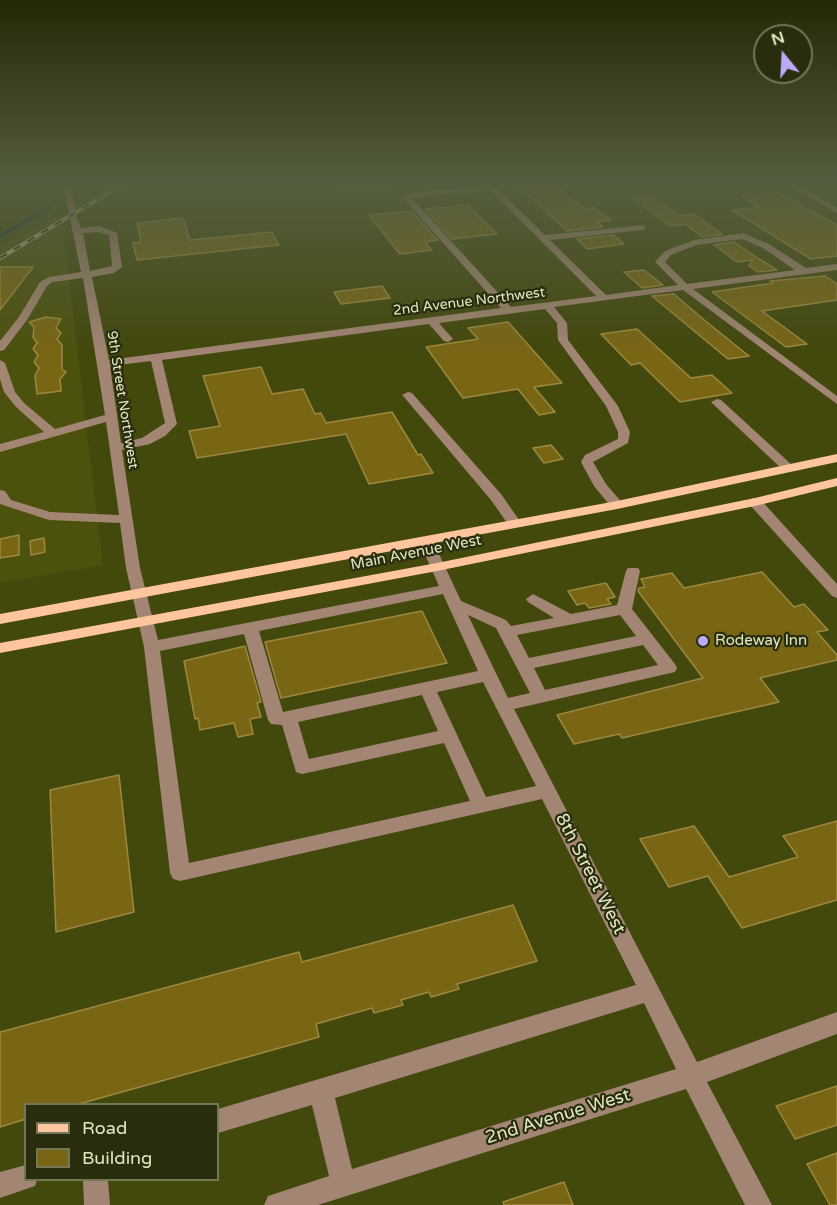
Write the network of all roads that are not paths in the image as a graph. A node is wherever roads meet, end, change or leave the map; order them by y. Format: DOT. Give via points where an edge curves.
graph roads {
  1 [pos="80,240"];
  2 [pos="114,240"];
  3 [pos="446,240"];
  4 [pos="545,240"];
  5 [pos="711,240"];
  6 [pos="754,240"];
  7 [pos="837,267"];
  8 [pos="805,272"];
  9 [pos="86,275"];
  10 [pos="686,288"];
  11 [pos="605,298"];
  12 [pos="548,306"];
  13 [pos="509,311"];
  14 [pos="432,321"];
  15 [pos="448,339"];
  16 [pos="0,348"];
  17 [pos="156,357"];
  18 [pos="0,363"];
  19 [pos="104,364"];
  20 [pos="408,395"];
  21 [pos="837,401"];
  22 [pos="717,402"];
  23 [pos="111,417"];
  24 [pos="52,434"];
  25 [pos="0,448"];
  26 [pos="114,448"];
  27 [pos="837,459"];
  28 [pos="788,468"];
  29 [pos="837,482"];
  30 [pos="0,494"];
  31 [pos="755,502"];
  32 [pos="617,505"];
  33 [pos="126,519"];
  34 [pos="515,524"];
  35 [pos="426,541"];
  36 [pos="437,567"];
  37 [pos="633,571"];
  38 [pos="837,593"];
  39 [pos="138,594"];
  40 [pos="451,596"];
  41 [pos="532,599"];
  42 [pos="624,609"];
  43 [pos="0,619"];
  44 [pos="145,620"];
  45 [pos="569,620"];
  46 [pos="250,628"];
  47 [pos="507,632"];
  48 [pos="647,639"];
  49 [pos="152,646"];
  50 [pos="0,648"];
  51 [pos="524,664"];
  52 [pos="488,675"];
  53 [pos="428,689"];
  54 [pos="540,696"];
  55 [pos="504,705"];
  56 [pos="289,718"];
  57 [pos="449,735"];
  58 [pos="548,791"];
  59 [pos="481,806"];
  60 [pos="650,991"];
  61 [pos="837,1023"];
  62 [pos="692,1076"];
  63 [pos="321,1091"];
  64 [pos="219,1121"];
  65 [pos="24,1179"];
  66 [pos="96,1181"];
  67 [pos="343,1184"];
  68 [pos="0,1185"];
  69 [pos="97,1205"];
  70 [pos="277,1205"];
  71 [pos="759,1205"];
  1 -- 9 [label="street, 9th Street Northwest"];
  2 -- 9 [label="street" via="117,267"];
  3 -- 13 [label="street"];
  4 -- 11 [label="street"];
  5 -- 10 [label="street" via="668,253 660,262"];
  6 -- 8 [label="street"];
  7 -- 8 [label="street, 2nd Avenue Northwest"];
  8 -- 10 [label="street, 2nd Avenue Northwest"];
  9 -- 16 [label="street" via="60,277 43,284"];
  9 -- 19 [label="street, 9th Street Northwest"];
  10 -- 11 [label="street, 2nd Avenue Northwest"];
  10 -- 21 [label="street"];
  11 -- 12 [label="street, 2nd Avenue Northwest"];
  12 -- 13 [label="street, 2nd Avenue Northwest"];
  12 -- 32 [label="street" via="561,321 563,340 612,406 624,432 624,440 587,462 600,486"];
  13 -- 14 [label="street, 2nd Avenue Northwest"];
  14 -- 15 [label="street"];
  14 -- 17 [label="street, 2nd Avenue Northwest"];
  17 -- 19 [label="street, 2nd Avenue Northwest"];
  17 -- 26 [label="street" via="171,424 146,441"];
  18 -- 24 [label="street" via="10,392"];
  19 -- 23 [label="street, 9th Street Northwest"];
  20 -- 34 [label="street"];
  22 -- 28 [label="street"];
  23 -- 24 [label="street"];
  23 -- 26 [label="street, 9th Street Northwest"];
  24 -- 25 [label="street"];
  26 -- 33 [label="street, 9th Street Northwest"];
  27 -- 28 [label="main road, Main Avenue West"];
  28 -- 32 [label="main road, Main Avenue West"];
  29 -- 31 [label="main road, Main Avenue West"];
  30 -- 33 [label="street" via="6,503 49,516"];
  31 -- 36 [label="main road, Main Avenue West"];
  31 -- 38 [label="street"];
  32 -- 34 [label="main road, Main Avenue West"];
  33 -- 39 [label="street, 9th Street Northwest"];
  34 -- 35 [label="main road, Main Avenue West"];
  35 -- 36 [label="street, 8th Street West"];
  35 -- 39 [label="main road, Main Avenue West"];
  36 -- 40 [label="street, 8th Street West"];
  36 -- 44 [label="main road, Main Avenue West"];
  37 -- 42 [label="street"];
  39 -- 43 [label="main road, Main Avenue West"];
  39 -- 44 [label="street, 9th Street Northwest"];
  40 -- 46 [label="street"];
  40 -- 47 [label="street" via="501,624"];
  40 -- 52 [label="street, 8th Street West"];
  41 -- 45 [label="street"];
  42 -- 45 [label="street"];
  42 -- 48 [label="street"];
  44 -- 49 [label="street, 9th Street Northwest"];
  44 -- 50 [label="main road, Main Avenue West"];
  45 -- 47 [label="street"];
  46 -- 49 [label="street"];
  46 -- 56 [label="street" via="277,720"];
  47 -- 51 [label="street"];
  48 -- 51 [label="street"];
  48 -- 54 [label="street" via="669,668"];
  49 -- 59 [label="street, 9th Street Northwest" via="180,873"];
  51 -- 54 [label="street"];
  52 -- 53 [label="street"];
  52 -- 55 [label="street, 8th Street West"];
  53 -- 56 [label="street"];
  53 -- 57 [label="street"];
  54 -- 55 [label="street"];
  55 -- 58 [label="street, 8th Street West"];
  56 -- 57 [label="street" via="302,767"];
  57 -- 59 [label="street"];
  58 -- 59 [label="street"];
  58 -- 60 [label="street, 8th Street West"];
  60 -- 62 [label="street, 8th Street West"];
  60 -- 63 [label="street"];
  61 -- 62 [label="street, 2nd Avenue West"];
  62 -- 67 [label="street, 2nd Avenue West"];
  62 -- 71 [label="street, 8th Street West"];
  63 -- 64 [label="street"];
  63 -- 67 [label="street"];
  65 -- 68 [label="street"];
  66 -- 69 [label="street"];
  67 -- 70 [label="street, 2nd Avenue West"];
}
